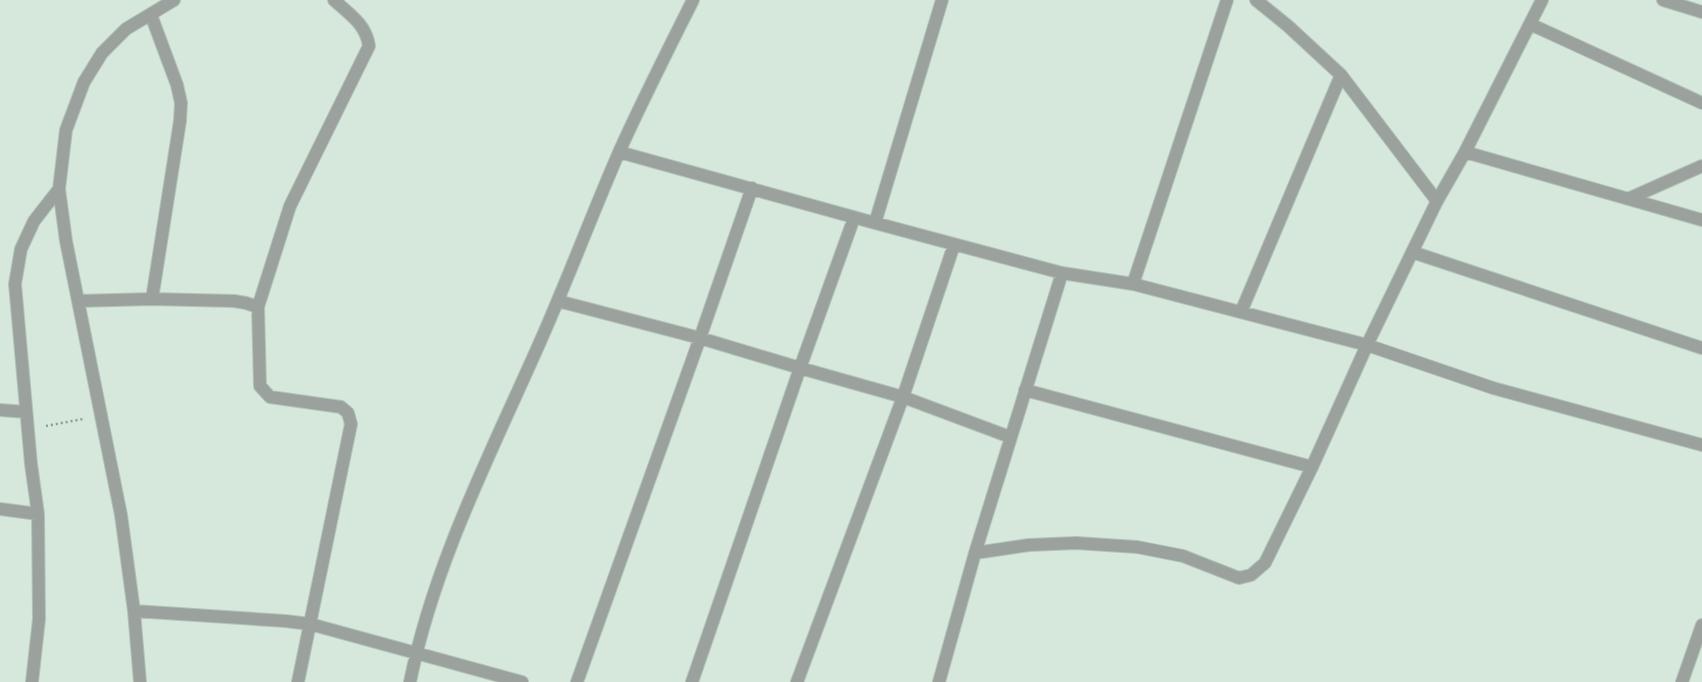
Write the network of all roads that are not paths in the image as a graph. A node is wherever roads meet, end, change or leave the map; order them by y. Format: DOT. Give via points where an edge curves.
graph roads {
  1 [pos="174,0"];
  2 [pos="334,0"];
  3 [pos="693,0"];
  4 [pos="942,0"];
  5 [pos="1227,0"];
  6 [pos="1256,0"];
  7 [pos="1542,0"];
  8 [pos="1663,0"];
  9 [pos="1702,12"];
  10 [pos="151,15"];
  11 [pos="1530,24"];
  12 [pos="1341,76"];
  13 [pos="1702,103"];
  14 [pos="619,152"];
  15 [pos="1465,152"];
  16 [pos="1702,166"];
  17 [pos="752,188"];
  18 [pos="59,189"];
  19 [pos="1628,199"];
  20 [pos="1437,201"];
  21 [pos="854,218"];
  22 [pos="1702,220"];
  23 [pos="874,223"];
  24 [pos="954,245"];
  25 [pos="1412,252"];
  26 [pos="1062,273"];
  27 [pos="1133,284"];
  28 [pos="152,299"];
  29 [pos="78,301"];
  30 [pos="558,301"];
  31 [pos="258,307"];
  32 [pos="1241,312"];
  33 [pos="700,338"];
  34 [pos="1368,345"];
  35 [pos="1702,348"];
  36 [pos="800,368"];
  37 [pos="1025,390"];
  38 [pos="903,397"];
  39 [pos="0,410"];
  40 [pos="26,412"];
  41 [pos="1010,437"];
  42 [pos="1702,445"];
  43 [pos="1312,467"];
  44 [pos="0,509"];
  45 [pos="38,514"];
  46 [pos="975,553"];
  47 [pos="134,611"];
  48 [pos="310,624"];
  49 [pos="1702,625"];
  50 [pos="416,653"];
  51 [pos="32,682"];
  52 [pos="140,682"];
  53 [pos="298,682"];
  54 [pos="410,682"];
  55 [pos="522,682"];
  56 [pos="576,682"];
  57 [pos="692,682"];
  58 [pos="797,682"];
  59 [pos="939,682"];
  60 [pos="1682,682"];
  1 -- 10 [label="street"];
  2 -- 31 [label="street" via="368,35 369,46 290,206"];
  3 -- 14 [label="street"];
  4 -- 23 [label="street"];
  5 -- 27 [label="street"];
  6 -- 12 [label="street"];
  7 -- 11 [label="street"];
  8 -- 9 [label="street"];
  10 -- 18 [label="street" via="126,29 102,53 84,82 66,130"];
  10 -- 28 [label="street" via="177,85 181,103"];
  11 -- 13 [label="street"];
  11 -- 15 [label="street"];
  12 -- 20 [label="street"];
  12 -- 32 [label="street"];
  14 -- 17 [label="street"];
  14 -- 30 [label="street"];
  15 -- 19 [label="street"];
  15 -- 20 [label="street"];
  16 -- 19 [label="street"];
  17 -- 21 [label="street"];
  17 -- 33 [label="street"];
  18 -- 29 [label="street"];
  18 -- 40 [label="street" via="34,220 21,249 15,284"];
  19 -- 22 [label="street"];
  20 -- 25 [label="street"];
  21 -- 23 [label="street"];
  21 -- 36 [label="street"];
  23 -- 24 [label="street"];
  24 -- 26 [label="street"];
  24 -- 38 [label="street"];
  25 -- 34 [label="street"];
  25 -- 35 [label="street"];
  26 -- 27 [label="street"];
  26 -- 37 [label="street"];
  27 -- 32 [label="street"];
  28 -- 29 [label="street"];
  28 -- 31 [label="street" via="234,301"];
  29 -- 47 [label="street" via="121,515"];
  30 -- 33 [label="street"];
  30 -- 50 [label="street" via="442,569"];
  31 -- 48 [label="street" via="260,386 270,397 341,407 348,413 351,424"];
  32 -- 34 [label="street"];
  33 -- 36 [label="street"];
  33 -- 56 [label="street"];
  34 -- 42 [label="street" via="1493,388"];
  34 -- 43 [label="street"];
  36 -- 38 [label="street"];
  36 -- 57 [label="street"];
  37 -- 41 [label="street"];
  37 -- 43 [label="street"];
  38 -- 41 [label="street"];
  38 -- 58 [label="street"];
  39 -- 40 [label="street"];
  40 -- 45 [label="street"];
  41 -- 46 [label="street"];
  43 -- 46 [label="street" via="1265,563 1251,575 1239,578 1183,556 1129,546 1076,543 1029,545"];
  44 -- 45 [label="street"];
  45 -- 51 [label="street" via="39,619"];
  46 -- 59 [label="street"];
  47 -- 48 [label="street"];
  47 -- 52 [label="street"];
  48 -- 50 [label="street"];
  48 -- 53 [label="street"];
  49 -- 60 [label="street"];
  50 -- 54 [label="street"];
  50 -- 55 [label="street"];
}
